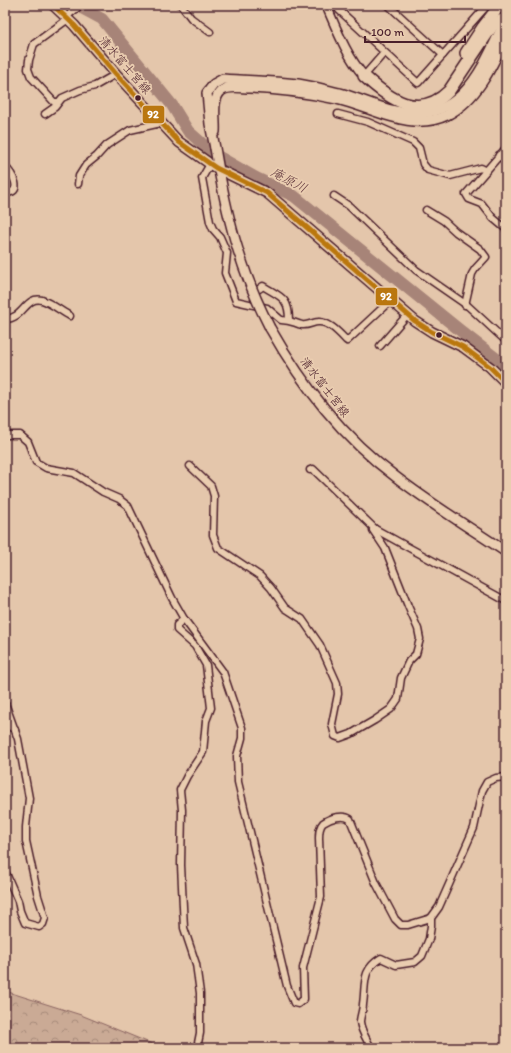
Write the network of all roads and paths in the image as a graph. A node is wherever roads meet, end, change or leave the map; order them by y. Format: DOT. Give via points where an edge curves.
graph roads {
  1 [pos="53,5"];
  2 [pos="81,5"];
  3 [pos="181,5"];
  4 [pos="326,5"];
  5 [pos="388,5"];
  6 [pos="480,5"];
  7 [pos="500,5"];
  8 [pos="339,10"];
  9 [pos="67,18"];
  10 [pos="506,18"];
  11 [pos="210,32"];
  12 [pos="506,36"];
  13 [pos="384,53"];
  14 [pos="444,55"];
  15 [pos="116,74"];
  16 [pos="364,76"];
  17 [pos="58,102"];
  18 [pos="446,112"];
  19 [pos="45,114"];
  20 [pos="338,114"];
  21 [pos="161,123"];
  22 [pos="506,148"];
  23 [pos="499,156"];
  24 [pos="506,162"];
  25 [pos="210,164"];
  26 [pos="5,167"];
  27 [pos="485,170"];
  28 [pos="78,184"];
  29 [pos="5,192"];
  30 [pos="334,196"];
  31 [pos="426,210"];
  32 [pos="506,229"];
  33 [pos="259,289"];
  34 [pos="391,300"];
  35 [pos="465,305"];
  36 [pos="408,314"];
  37 [pos="70,316"];
  38 [pos="5,319"];
  39 [pos="289,320"];
  40 [pos="506,341"];
  41 [pos="380,346"];
  42 [pos="506,383"];
  43 [pos="5,435"];
  44 [pos="190,466"];
  45 [pos="310,470"];
  46 [pos="375,529"];
  47 [pos="506,552"];
  48 [pos="506,601"];
  49 [pos="184,619"];
  50 [pos="5,702"];
  51 [pos="5,721"];
  52 [pos="15,730"];
  53 [pos="506,776"];
  54 [pos="5,871"];
  55 [pos="431,918"];
  56 [pos="197,1048"];
  57 [pos="371,1048"];
  1 -- 9 [label="main road, 清水富士宮線"];
  2 -- 9 [label="street"];
  3 -- 11 [label="street" via="191,18"];
  4 -- 16 [label="street" via="345,48"];
  5 -- 14 [label="street"];
  6 -- 14 [label="street" via="484,8"];
  7 -- 16 [label="highway" via="477,35 451,80 439,93 424,99 404,97"];
  8 -- 13 [label="street"];
  9 -- 15 [label="main road, 清水富士宮線"];
  9 -- 17 [label="street" via="34,44 28,69 48,96 54,102"];
  10 -- 16 [label="highway" via="493,26 450,91 437,101 421,106 405,104 390,97"];
  10 -- 18 [label="main road, 清水富士宮線" via="474,80"];
  12 -- 18 [label="main road, 清水富士宮線" via="480,85 470,98 459,108"];
  13 -- 14 [label="street" via="418,83"];
  13 -- 16 [label="street"];
  15 -- 17 [label="street"];
  15 -- 21 [label="main road, 清水富士宮線"];
  17 -- 19 [label="street"];
  18 -- 47 [label="main road, 清水富士宮線, bridge" via="412,114 394,111 300,84 223,79 214,84 207,93 210,124 233,238 252,291 270,328 306,386 354,441 396,478"];
  20 -- 27 [label="street" via="368,122 413,142 419,148 423,164 428,170 450,176 481,168"];
  21 -- 25 [label="main road, 清水富士宮線" via="179,142"];
  21 -- 28 [label="street" via="130,130 107,146 86,165 79,176"];
  22 -- 23 [label="street"];
  23 -- 24 [label="street"];
  23 -- 27 [label="street"];
  25 -- 34 [label="main road, 清水富士宮線" via="267,193"];
  25 -- 39 [label="street" via="202,178 210,222 227,253 225,273 236,301 267,308 281,320"];
  26 -- 29 [label="street" via="16,184 12,192"];
  27 -- 32 [label="street" via="466,194 482,204"];
  30 -- 35 [label="street" via="349,206 416,270"];
  31 -- 35 [label="street" via="475,245 486,257 472,274"];
  33 -- 39 [label="street" via="263,286 285,300 289,309"];
  34 -- 36 [label="main road, 清水富士宮線"];
  34 -- 39 [label="street" via="347,341 322,322 303,325"];
  35 -- 40 [label="street"];
  36 -- 41 [label="street"];
  36 -- 42 [label="main road, 清水富士宮線" via="432,332 463,347"];
  37 -- 38 [label="street" via="44,301 35,300 19,315"];
  43 -- 49 [label="street" via="20,435 28,442 36,462 46,468 74,473 128,506"];
  44 -- 46 [label="street" via="211,486 214,496 213,536 218,548 260,576 285,608 302,619 320,645 337,683 338,694 332,724 335,736 340,738 391,709 398,699 401,678 409,661 416,654 420,639 385,548 373,530"];
  45 -- 46 [label="street" via="313,470"];
  46 -- 48 [label="street"];
  49 -- 55 [label="street" via="223,672 242,728 237,756 238,782 287,986 294,1003 298,1004 304,999 302,968 321,897 319,838 323,823 341,816 350,819 376,883 395,919 401,925"];
  49 -- 56 [label="street" via="177,630 195,646 206,665 211,708 206,721 203,752 180,790 184,928 196,964 200,993 200,1033"];
  50 -- 52 [label="street"];
  51 -- 52 [label="street"];
  52 -- 54 [label="street" via="28,798 26,841 45,918 39,927 25,923"];
  53 -- 55 [label="street" via="487,782 482,791 474,828 439,907"];
  55 -- 57 [label="street" via="422,956 415,962 396,964 381,958 371,964 365,977 360,1021"];
}
